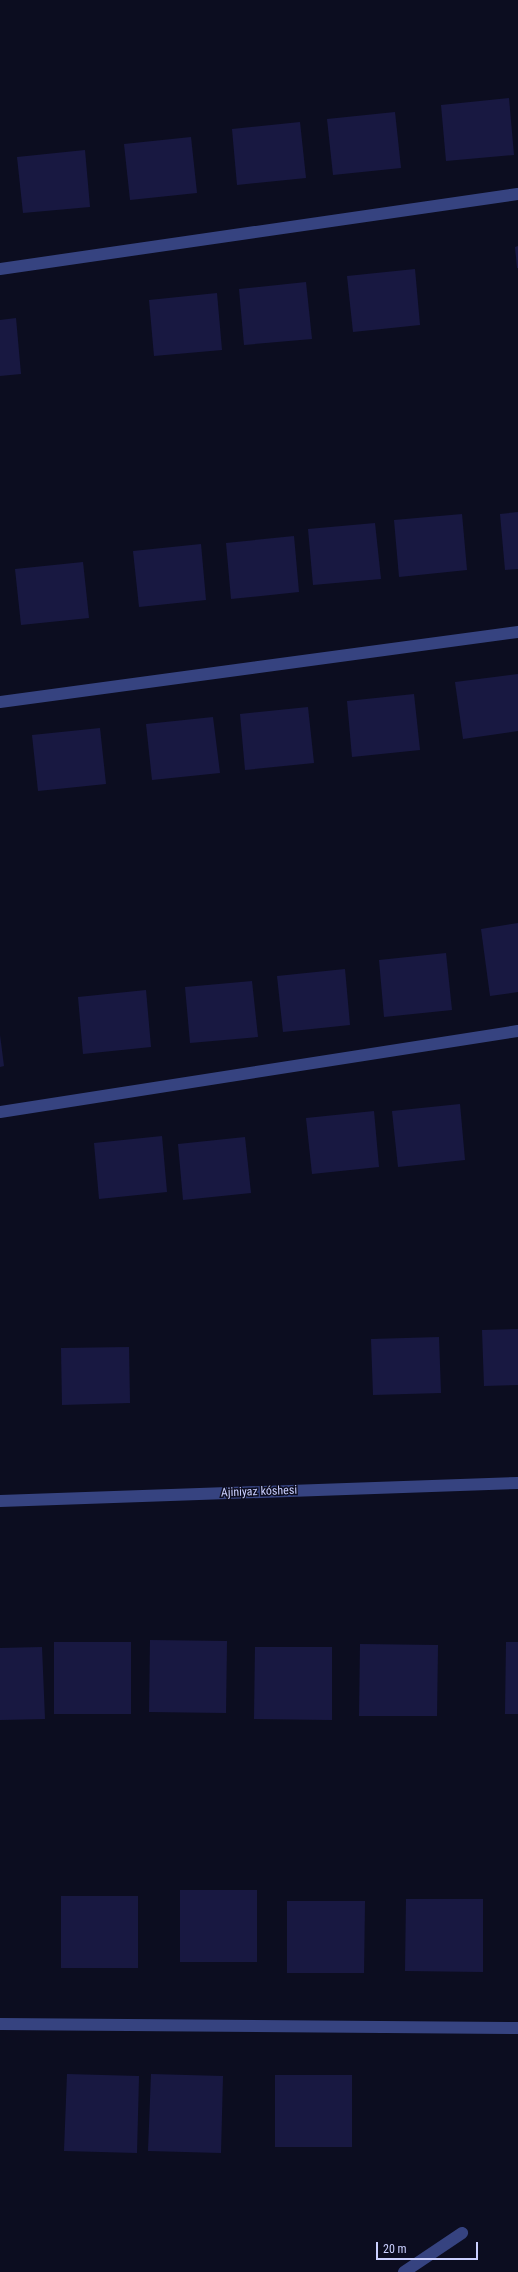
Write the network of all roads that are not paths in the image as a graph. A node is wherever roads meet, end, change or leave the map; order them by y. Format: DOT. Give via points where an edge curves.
graph roads {
  1 [pos="518,194"];
  2 [pos="0,269"];
  3 [pos="518,632"];
  4 [pos="0,702"];
  5 [pos="518,1031"];
  6 [pos="0,1112"];
  7 [pos="518,1483"];
  8 [pos="0,1501"];
  9 [pos="0,2024"];
  10 [pos="518,2028"];
  11 [pos="462,2233"];
  12 [pos="404,2272"];
  1 -- 2 [label="street"];
  3 -- 4 [label="street"];
  5 -- 6 [label="street"];
  7 -- 8 [label="street, Ajiniyaz kóshesi"];
  9 -- 10 [label="street"];
  11 -- 12 [label="street"];
}
